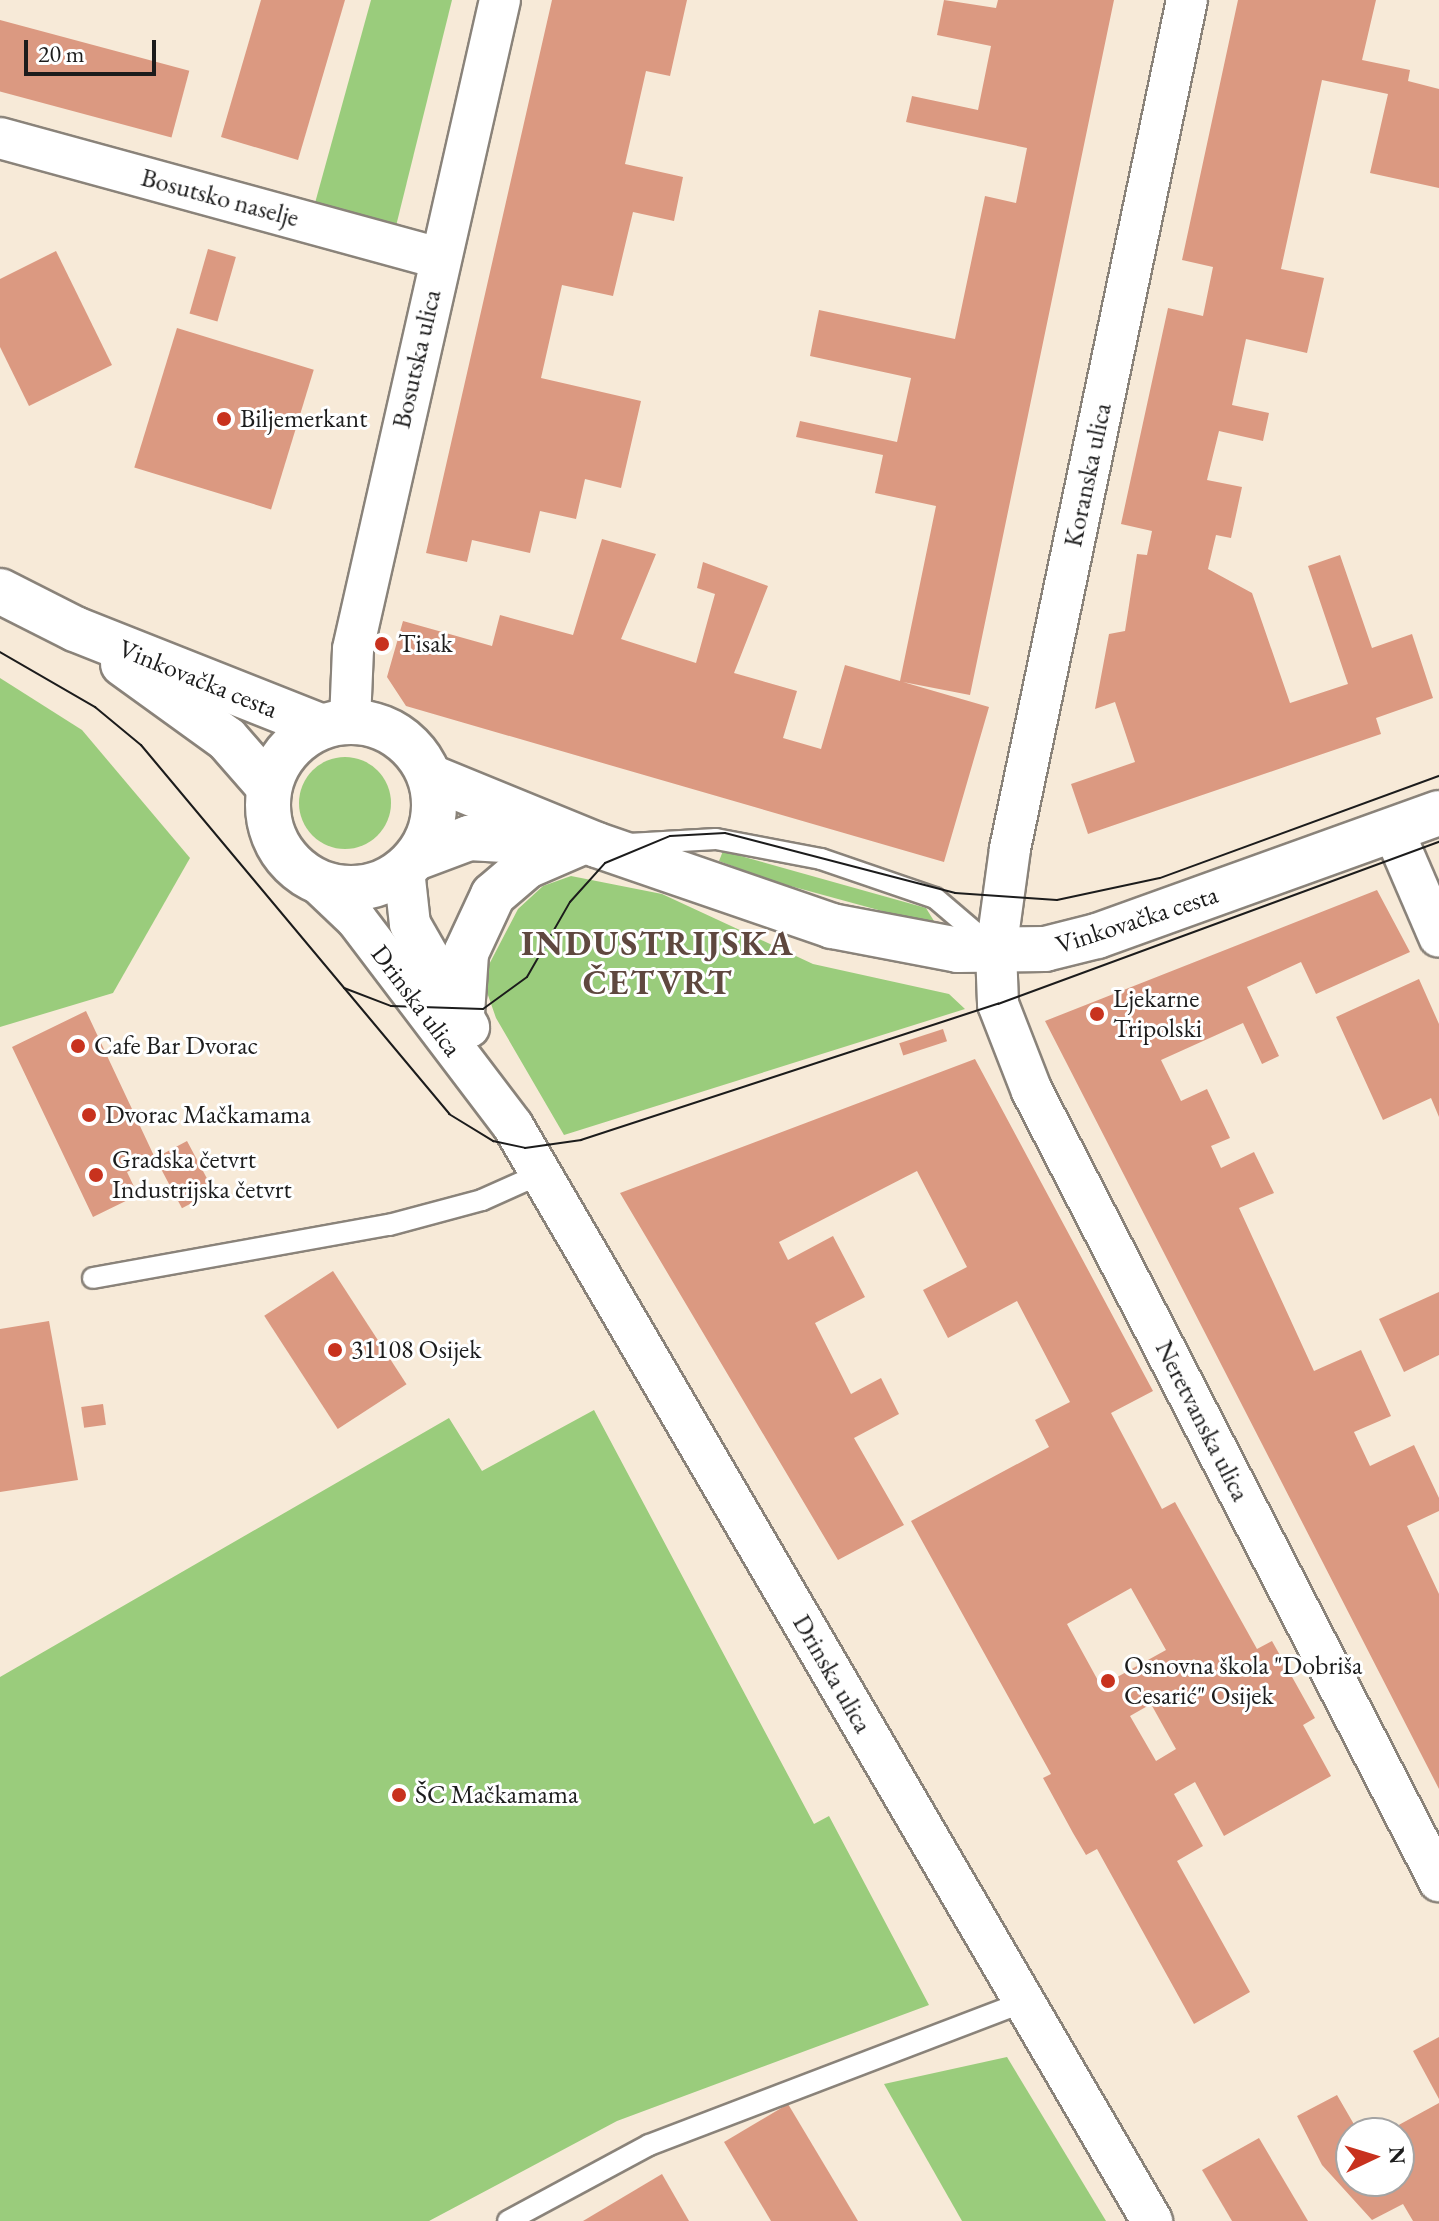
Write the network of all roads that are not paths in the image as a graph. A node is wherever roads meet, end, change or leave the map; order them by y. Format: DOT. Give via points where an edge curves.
graph roads {
  1 [pos="500,0"];
  2 [pos="1187,0"];
  3 [pos="0,138"];
  4 [pos="440,258"];
  5 [pos="0,591"];
  6 [pos="75,629"];
  7 [pos="335,723"];
  8 [pos="431,777"];
  9 [pos="269,787"];
  10 [pos="1439,813"];
  11 [pos="1393,830"];
  12 [pos="588,845"];
  13 [pos="410,864"];
  14 [pos="316,881"];
  15 [pos="1439,937"];
  16 [pos="996,951"];
  17 [pos="462,1014"];
  18 [pos="513,1126"];
  19 [pos="540,1174"];
  20 [pos="93,1278"];
  21 [pos="1439,1881"];
  22 [pos="1024,2002"];
  23 [pos="508,2221"];
  24 [pos="1152,2221"];
  1 -- 4 [label="street, Bosutska ulica"];
  2 -- 16 [label="street, Koranska ulica" via="1010,849"];
  3 -- 4 [label="street, Bosutsko naselje"];
  4 -- 7 [label="street, Bosutska ulica"];
  5 -- 6 [label="main road, Vinkovačka cesta"];
  6 -- 7 [label="main road, Vinkovačka cesta"];
  6 -- 9 [label="main road, Vinkovačka cesta" via="227,739"];
  7 -- 8 [label="main road" via="400,736"];
  7 -- 9 [label="main road" via="287,750"];
  8 -- 12 [label="main road, Vinkovačka cesta"];
  8 -- 13 [label="main road" via="430,833"];
  9 -- 14 [label="main road" via="282,852"];
  10 -- 11 [label="main road, Vinkovačka cesta"];
  11 -- 15 [label="street"];
  11 -- 16 [label="main road, Vinkovačka cesta" via="1097,936"];
  12 -- 13 [label="main road, Vinkovačka cesta" via="469,838"];
  12 -- 16 [label="main road, Vinkovačka cesta" via="876,938"];
  12 -- 16 [label="lane" via="716,839 821,859 935,898"];
  12 -- 17 [label="main road" via="527,866 487,904 466,953"];
  13 -- 14 [label="main road" via="352,889"];
  13 -- 17 [label="street, Drinska ulica" via="410,924"];
  14 -- 18 [label="street, Drinska ulica" via="356,919"];
  16 -- 21 [label="street, Neretvanska ulica" via="998,1004 1032,1091"];
  17 -- 18 [label="street, Drinska ulica"];
  18 -- 19 [label="street, Drinska ulica"];
  19 -- 20 [label="lane" via="482,1200 389,1225"];
  19 -- 22 [label="street, Drinska ulica"];
  22 -- 23 [label="lane" via="649,2145"];
  22 -- 24 [label="street, Drinska ulica"];
}
